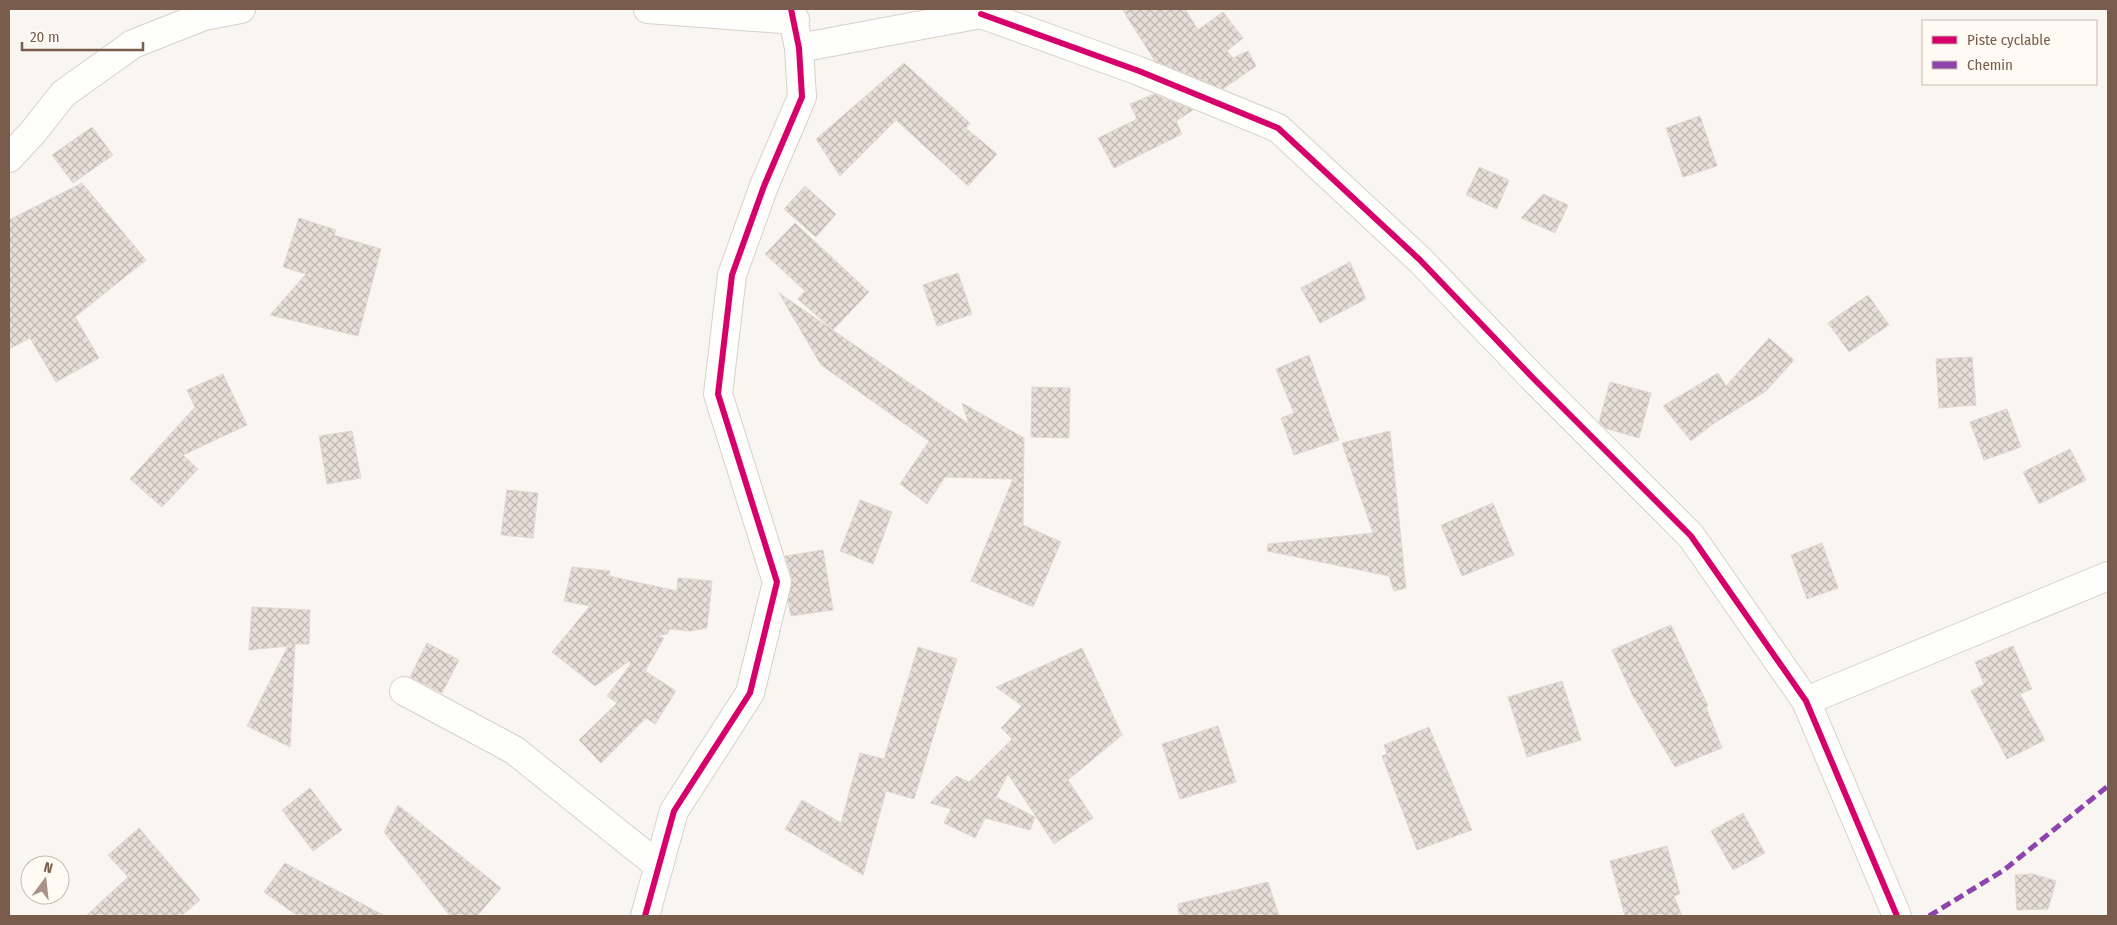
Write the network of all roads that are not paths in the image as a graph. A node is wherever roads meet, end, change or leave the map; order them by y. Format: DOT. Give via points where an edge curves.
graph roads {
  1 [pos="241,9"];
  2 [pos="648,9"];
  3 [pos="986,11"];
  4 [pos="793,14"];
  5 [pos="799,48"];
  6 [pos="9,158"];
  7 [pos="2108,576"];
  8 [pos="404,691"];
  9 [pos="1806,701"];
  10 [pos="659,866"];
  11 [pos="645,916"];
  12 [pos="1897,916"];
  1 -- 6 [label="street" via="204,16 133,44 63,94"];
  2 -- 4 [label="street"];
  3 -- 5 [label="street"];
  3 -- 9 [label="street" via="1278,128 1420,260 1691,536"];
  4 -- 5 [label="street"];
  5 -- 10 [label="street" via="802,98 764,186 732,275 718,394 777,582 750,693 674,811"];
  7 -- 9 [label="street"];
  8 -- 10 [label="street" via="514,750"];
  9 -- 12 [label="street"];
  10 -- 11 [label="street"];
}
